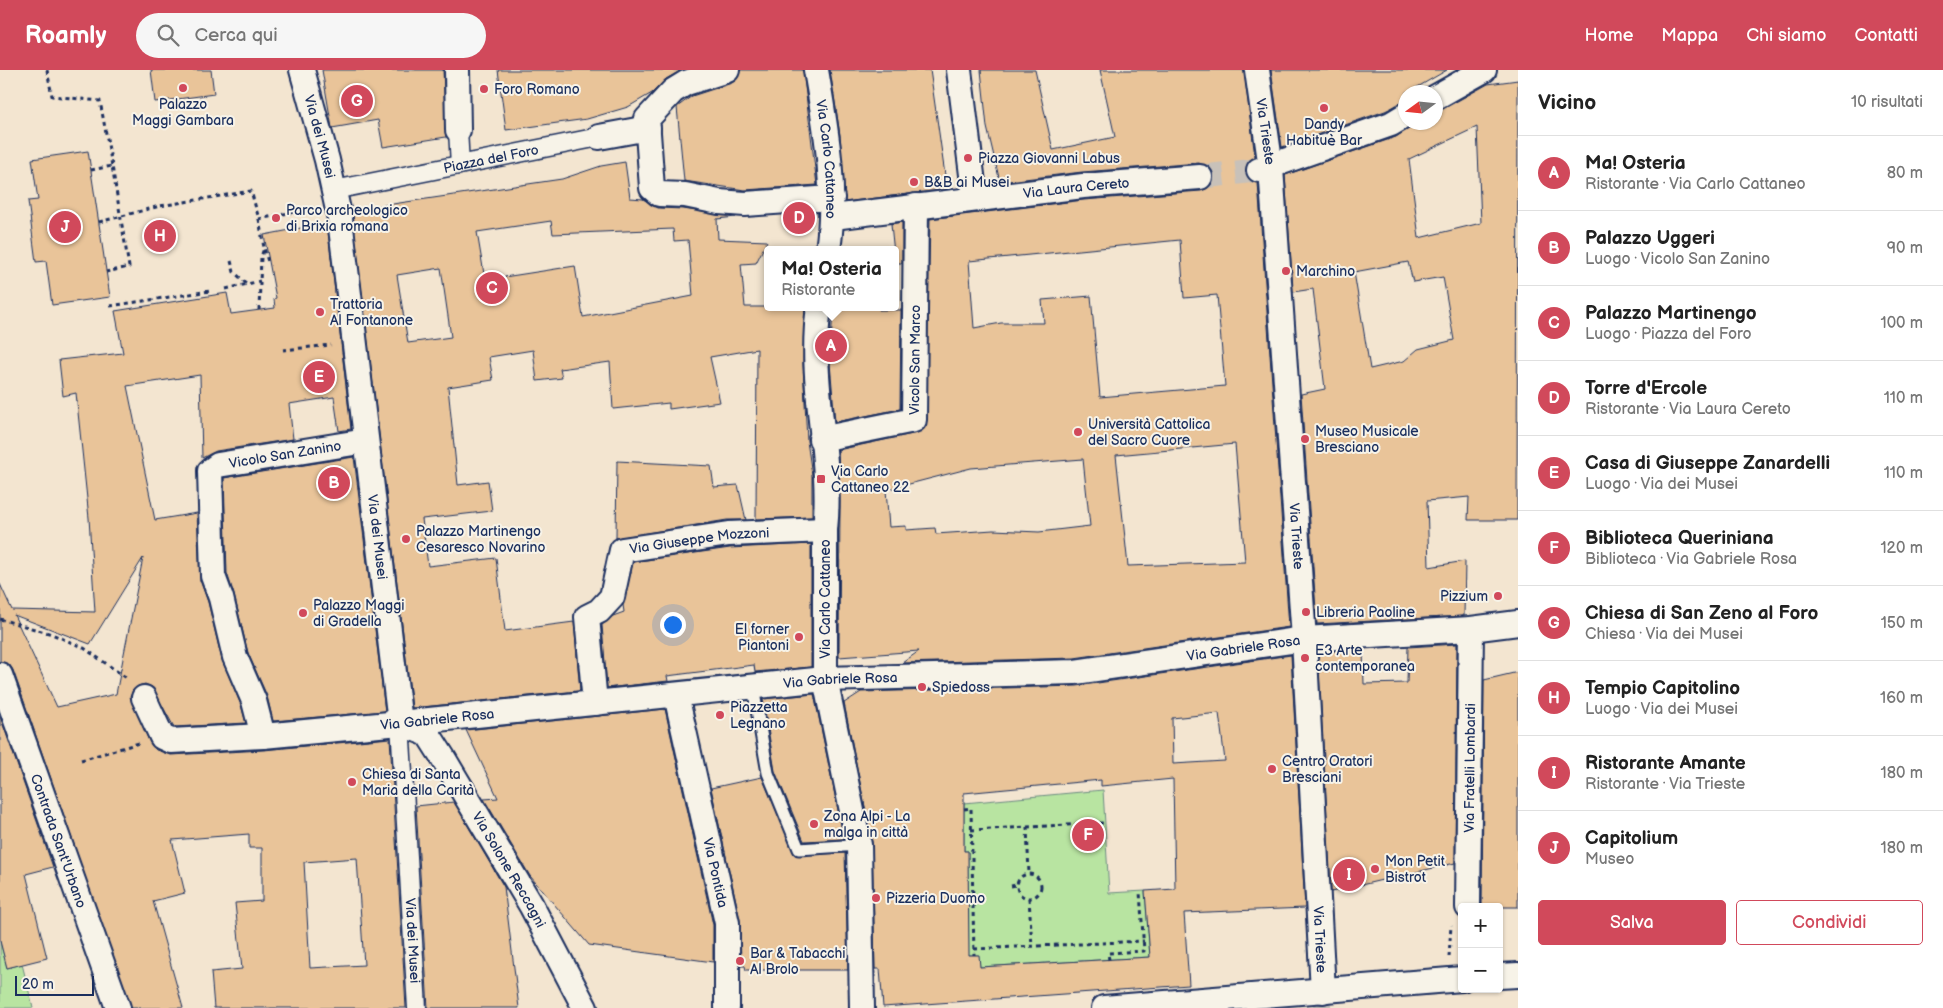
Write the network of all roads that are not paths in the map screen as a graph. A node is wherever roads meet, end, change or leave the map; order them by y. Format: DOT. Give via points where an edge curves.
graph roads {
  1 [pos="302,70"];
  2 [pos="457,70"];
  3 [pos="726,70"];
  4 [pos="816,70"];
  5 [pos="959,70"];
  6 [pos="1257,70"];
  7 [pos="1484,70"];
  8 [pos="1443,93"];
  9 [pos="1398,120"];
  10 [pos="648,128"];
  11 [pos="458,130"];
  12 [pos="599,137"];
  13 [pos="460,165"];
  14 [pos="1265,169"];
  15 [pos="1200,177"];
  16 [pos="335,197"];
  17 [pos="975,199"];
  18 [pos="916,206"];
  19 [pos="832,207"];
  20 [pos="828,246"];
  21 [pos="819,311"];
  22 [pos="821,439"];
  23 [pos="366,442"];
  24 [pos="825,530"];
  25 [pos="1518,624"];
  26 [pos="1471,629"];
  27 [pos="1304,639"];
  28 [pos="0,675"];
  29 [pos="825,679"];
  30 [pos="753,687"];
  31 [pos="676,695"];
  32 [pos="144,698"];
  33 [pos="595,703"];
  34 [pos="400,723"];
  35 [pos="263,736"];
  36 [pos="859,845"];
  37 [pos="1468,903"];
  38 [pos="1518,975"];
  39 [pos="1503,976"];
  40 [pos="1458,979"];
  41 [pos="1323,996"];
  42 [pos="118,1008"];
  43 [pos="417,1008"];
  44 [pos="585,1008"];
  45 [pos="727,1008"];
  46 [pos="862,1008"];
  47 [pos="1104,1008"];
  1 -- 16 [label="street, Via dei Musei"];
  2 -- 11 [label="street"];
  3 -- 10 [label="street, Via Laura Cereto" via="686,83 673,91 647,119"];
  4 -- 19 [label="street, Via Carlo Cattaneo" via="826,130"];
  5 -- 17 [label="street"];
  6 -- 14 [label="street, Via Trieste"];
  7 -- 8 [label="street"];
  9 -- 14 [label="street"];
  10 -- 12 [label="street, Piazza del Foro"];
  10 -- 19 [label="street, Via Laura Cereto" via="652,188 659,194 745,204"];
  11 -- 13 [label="street"];
  12 -- 13 [label="street, Piazza del Foro"];
  13 -- 16 [label="street, Piazza del Foro"];
  14 -- 27 [label="street, Via Trieste"];
  15 -- 17 [label="street, Via Laura Cereto"];
  16 -- 23 [label="street, Via dei Musei"];
  17 -- 18 [label="street, Via Laura Cereto"];
  18 -- 19 [label="street, Via Laura Cereto"];
  18 -- 22 [label="street, Vicolo San Marco" via="914,420"];
  19 -- 20 [label="street, Via Carlo Cattaneo"];
  21 -- 22 [label="street, Via Carlo Cattaneo" via="816,381"];
  22 -- 24 [label="street, Via Carlo Cattaneo" via="828,508"];
  23 -- 34 [label="street, Via dei Musei"];
  23 -- 35 [label="street, Vicolo San Zanino" via="218,465 210,471 213,576 224,606 235,657 254,701"];
  24 -- 29 [label="street, Via Carlo Cattaneo"];
  24 -- 33 [label="street, Via Giuseppe Mozzoni" via="729,534 622,550 612,597 599,611 587,617"];
  25 -- 26 [label="street, Via Gabriele Rosa"];
  26 -- 27 [label="street, Via Gabriele Rosa"];
  26 -- 37 [label="street, Via Fratelli Lombardi"];
  27 -- 29 [label="street, Via Gabriele Rosa" via="1075,672"];
  27 -- 41 [label="street, Via Trieste"];
  28 -- 42 [label="street, Contrada Sant'Urbano"];
  29 -- 30 [label="street, Via Gabriele Rosa"];
  29 -- 36 [label="street, Via Carlo Cattaneo"];
  30 -- 31 [label="street, Via Gabriele Rosa"];
  30 -- 36 [label="lane" via="768,773 799,849"];
  31 -- 33 [label="street, Via Gabriele Rosa"];
  31 -- 45 [label="street, Via Pontida" via="727,923"];
  32 -- 35 [label="street, Via Gabriele Rosa" via="162,737 171,741"];
  33 -- 34 [label="street, Via Gabriele Rosa"];
  34 -- 35 [label="street, Via Gabriele Rosa"];
  34 -- 43 [label="street, Via dei Musei"];
  34 -- 44 [label="street, Via Solone Reccagni" via="428,734 433,741 531,905"];
  36 -- 46 [label="street, Via Carlo Cattaneo"];
  38 -- 39 [label="street"];
  40 -- 41 [label="street"];
  41 -- 47 [label="street"];
}
